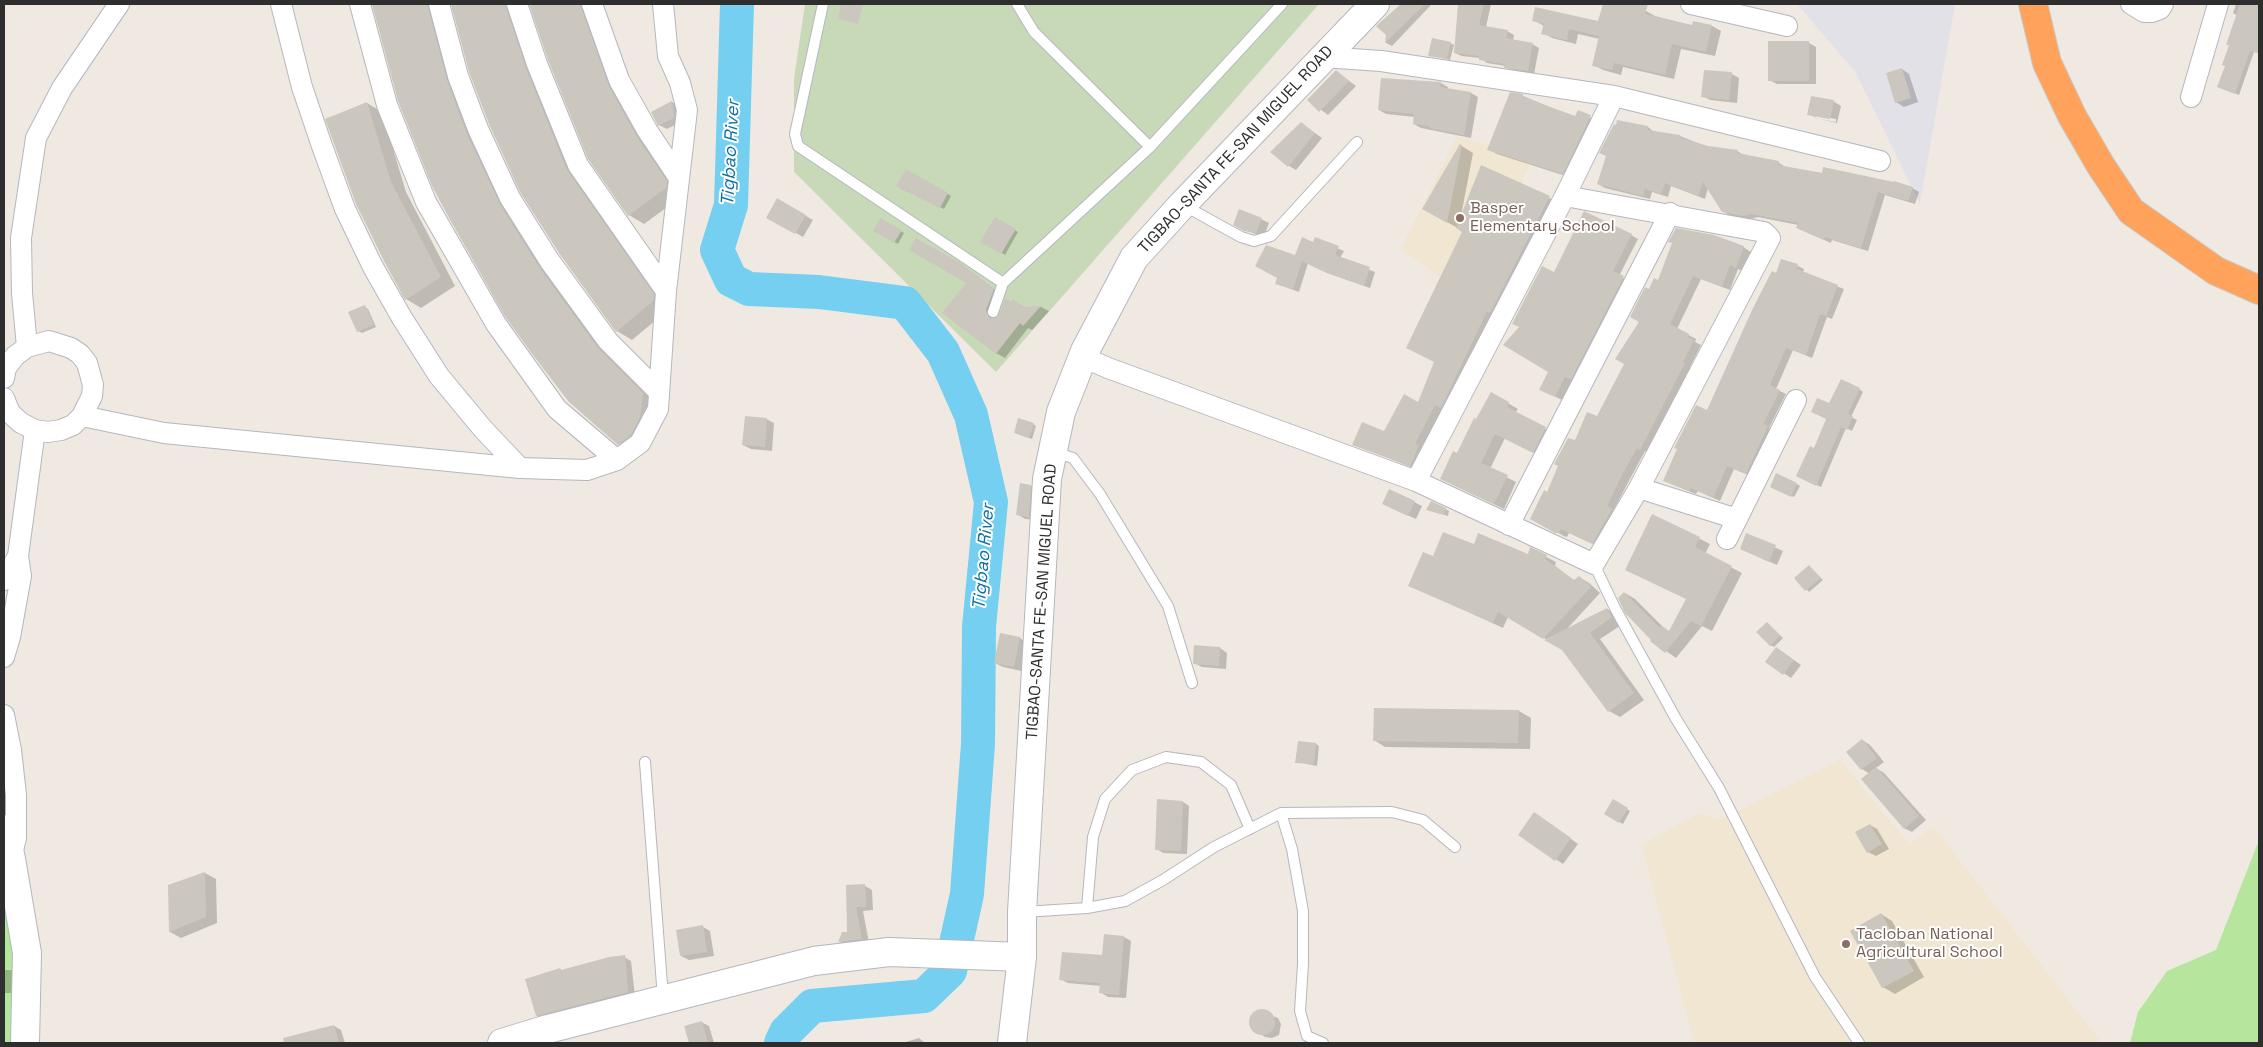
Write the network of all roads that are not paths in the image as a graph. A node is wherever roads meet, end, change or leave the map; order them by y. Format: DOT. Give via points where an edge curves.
graph roads {
  1 [pos="119,4"];
  2 [pos="281,4"];
  3 [pos="360,4"];
  4 [pos="439,4"];
  5 [pos="517,4"];
  6 [pos="592,4"];
  7 [pos="663,4"];
  8 [pos="823,4"];
  9 [pos="1018,4"];
  10 [pos="1282,4"];
  11 [pos="1375,4"];
  12 [pos="1691,4"];
  13 [pos="2033,4"];
  14 [pos="2131,4"];
  15 [pos="2163,4"];
  16 [pos="2218,4"];
  17 [pos="1787,26"];
  18 [pos="1323,57"];
  19 [pos="1614,96"];
  20 [pos="2191,97"];
  21 [pos="1357,142"];
  22 [pos="1150,147"];
  23 [pos="1880,161"];
  24 [pos="679,178"];
  25 [pos="1565,196"];
  26 [pos="1182,205"];
  27 [pos="1670,214"];
  28 [pos="1003,283"];
  29 [pos="2259,290"];
  30 [pos="666,291"];
  31 [pos="993,312"];
  32 [pos="27,346"];
  33 [pos="1083,357"];
  34 [pos="4,378"];
  35 [pos="658,391"];
  36 [pos="4,398"];
  37 [pos="1796,400"];
  38 [pos="82,416"];
  39 [pos="35,430"];
  40 [pos="1053,452"];
  41 [pos="617,460"];
  42 [pos="520,468"];
  43 [pos="1416,481"];
  44 [pos="1639,488"];
  45 [pos="1737,519"];
  46 [pos="1509,525"];
  47 [pos="1727,539"];
  48 [pos="18,556"];
  49 [pos="1594,564"];
  50 [pos="4,580"];
  51 [pos="4,657"];
  52 [pos="1192,683"];
  53 [pos="4,715"];
  54 [pos="645,762"];
  55 [pos="1281,813"];
  56 [pos="1250,829"];
  57 [pos="4,830"];
  58 [pos="1454,847"];
  59 [pos="11,859"];
  60 [pos="1087,908"];
  61 [pos="1022,912"];
  62 [pos="1009,957"];
  63 [pos="663,999"];
  64 [pos="25,1043"];
  65 [pos="502,1043"];
  66 [pos="1012,1043"];
  67 [pos="1323,1043"];
  68 [pos="1859,1043"];
  1 -- 32 [label="street" via="62,88 36,138 21,238"];
  2 -- 42 [label="street" via="302,87 344,209 373,267 439,376"];
  3 -- 41 [label="street" via="387,105 426,202 496,324 557,408"];
  4 -- 35 [label="street" via="465,94 510,198 549,260 608,341"];
  5 -- 30 [label="street" via="537,64 578,165"];
  6 -- 24 [label="street" via="618,80"];
  7 -- 24 [label="street" via="668,56 680,83 686,110"];
  8 -- 28 [label="lane" via="795,134 798,146"];
  9 -- 22 [label="lane" via="1034,32"];
  10 -- 22 [label="lane"];
  11 -- 18 [label="main road, TIGBAO-SANTA FE-SAN MIGUEL ROAD"];
  12 -- 17 [label="street"];
  13 -- 29 [label="highway" via="2047,63 2072,116 2131,211 2216,271"];
  14 -- 15 [label="street" via="2144,12 2160,9"];
  16 -- 20 [label="street"];
  18 -- 19 [label="street" via="1382,61"];
  18 -- 26 [label="main road, TIGBAO-SANTA FE-SAN MIGUEL ROAD"];
  19 -- 23 [label="street"];
  19 -- 25 [label="street"];
  21 -- 26 [label="lane" via="1271,236 1254,241 1241,237"];
  22 -- 28 [label="lane"];
  24 -- 30 [label="street"];
  25 -- 27 [label="street"];
  25 -- 43 [label="street"];
  26 -- 33 [label="main road, TIGBAO-SANTA FE-SAN MIGUEL ROAD" via="1134,258"];
  27 -- 44 [label="street" via="1764,232 1770,238"];
  27 -- 46 [label="street"];
  28 -- 31 [label="lane"];
  30 -- 35 [label="street"];
  32 -- 34 [label="street" via="6,368"];
  32 -- 38 [label="street" via="60,343 71,348 87,363 93,385 92,396"];
  33 -- 40 [label="main road, TIGBAO-SANTA FE-SAN MIGUEL ROAD" via="1061,412"];
  33 -- 43 [label="street"];
  35 -- 41 [label="street" via="658,410 640,443"];
  36 -- 39 [label="street" via="10,413"];
  37 -- 45 [label="street"];
  38 -- 39 [label="street" via="61,430"];
  38 -- 42 [label="street" via="164,434"];
  39 -- 48 [label="street"];
  40 -- 52 [label="lane" via="1073,458 1100,494 1168,606"];
  40 -- 61 [label="main road, TIGBAO-SANTA FE-SAN MIGUEL ROAD" via="1047,479"];
  41 -- 42 [label="street" via="587,470"];
  43 -- 46 [label="street"];
  44 -- 45 [label="street"];
  44 -- 49 [label="street"];
  45 -- 47 [label="street"];
  46 -- 49 [label="street"];
  48 -- 50 [label="street"];
  48 -- 51 [label="street" via="21,576"];
  49 -- 68 [label="lane" via="1676,719 1719,788 1815,977"];
  53 -- 59 [label="street" via="16,795 16,838"];
  54 -- 63 [label="lane"];
  55 -- 56 [label="lane"];
  55 -- 58 [label="lane" via="1392,812 1423,820"];
  55 -- 67 [label="lane" via="1292,848 1302,911 1304,964 1300,1011 1307,1036"];
  56 -- 60 [label="lane" via="1125,901"];
  56 -- 60 [label="lane" via="1231,785 1201,762 1166,757 1132,770 1105,799 1093,837"];
  57 -- 59 [label="main road"];
  59 -- 64 [label="main road" via="26,954"];
  60 -- 61 [label="lane"];
  61 -- 62 [label="main road, TIGBAO-SANTA FE-SAN MIGUEL ROAD"];
  62 -- 63 [label="main road" via="889,952 814,961"];
  62 -- 66 [label="main road, TIGBAO-SANTA FE-SAN MIGUEL ROAD"];
  63 -- 65 [label="main road"];
}
